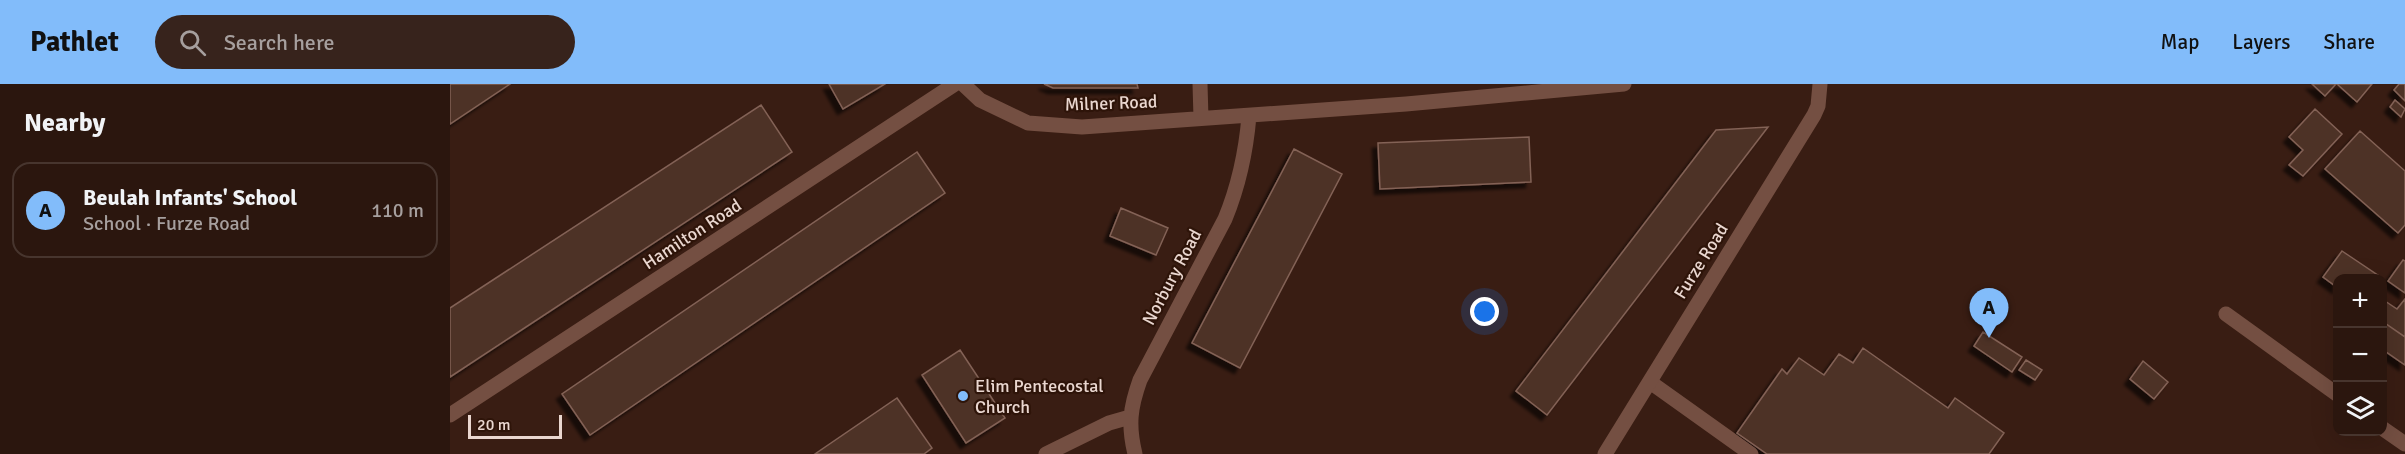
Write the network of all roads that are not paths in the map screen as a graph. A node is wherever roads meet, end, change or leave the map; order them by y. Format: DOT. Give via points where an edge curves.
graph roads {
  1 [pos="955,84"];
  2 [pos="963,84"];
  3 [pos="1200,84"];
  4 [pos="1624,84"];
  5 [pos="1820,84"];
  6 [pos="1248,116"];
  7 [pos="1201,118"];
  8 [pos="2226,314"];
  9 [pos="1650,382"];
  10 [pos="2333,392"];
  11 [pos="450,415"];
  12 [pos="1130,417"];
  13 [pos="2387,431"];
  14 [pos="2405,444"];
  15 [pos="1046,454"];
  16 [pos="1136,454"];
  17 [pos="1605,454"];
  18 [pos="1751,454"];
  1 -- 11 [label="street, Hamilton Road"];
  2 -- 7 [label="street, Milner Road" via="980,100 1028,123 1082,127"];
  3 -- 7 [label="street"];
  4 -- 6 [label="street, Milner Road"];
  5 -- 9 [label="street, Furze Road" via="1814,115"];
  6 -- 7 [label="street, Milner Road"];
  6 -- 12 [label="street, Norbury Road" via="1236,194 1140,380"];
  8 -- 10 [label="street"];
  9 -- 17 [label="street, Furze Road"];
  9 -- 18 [label="street"];
  12 -- 15 [label="street"];
  12 -- 16 [label="street, Norbury Road"];
  13 -- 14 [label="street"];
}
